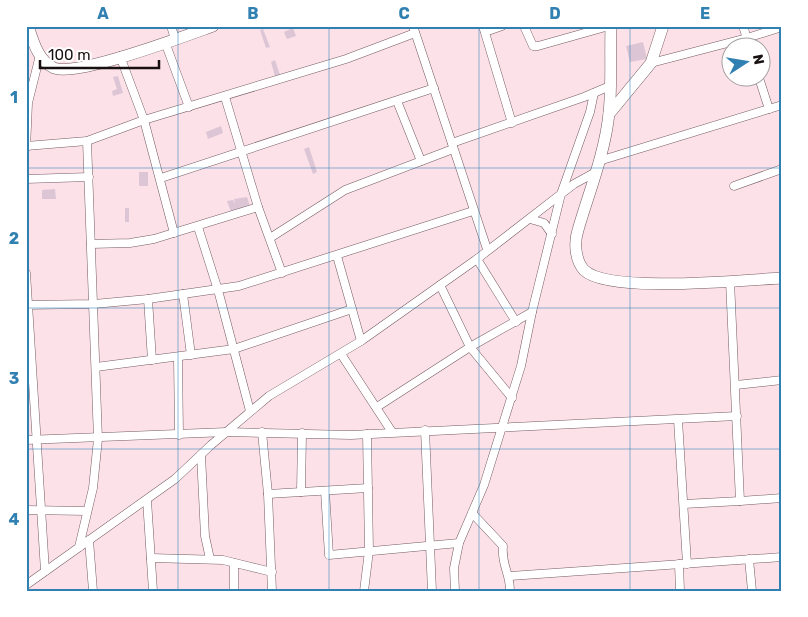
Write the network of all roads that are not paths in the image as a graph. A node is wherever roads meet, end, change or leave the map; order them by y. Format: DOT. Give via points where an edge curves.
graph roads {
  1 [pos="28,26"];
  2 [pos="171,26"];
  3 [pos="213,26"];
  4 [pos="502,26"];
  5 [pos="524,26"];
  6 [pos="610,26"];
  7 [pos="663,26"];
  8 [pos="743,26"];
  9 [pos="782,27"];
  10 [pos="484,29"];
  11 [pos="414,30"];
  12 [pos="747,38"];
  13 [pos="170,40"];
  14 [pos="29,41"];
  15 [pos="720,45"];
  16 [pos="40,55"];
  17 [pos="120,56"];
  18 [pos="651,63"];
  19 [pos="610,86"];
  20 [pos="434,88"];
  21 [pos="763,88"];
  22 [pos="594,93"];
  23 [pos="225,97"];
  24 [pos="397,101"];
  25 [pos="27,103"];
  26 [pos="782,105"];
  27 [pos="189,107"];
  28 [pos="769,109"];
  29 [pos="609,114"];
  30 [pos="144,120"];
  31 [pos="512,122"];
  32 [pos="87,141"];
  33 [pos="452,146"];
  34 [pos="26,147"];
  35 [pos="242,153"];
  36 [pos="599,161"];
  37 [pos="421,162"];
  38 [pos="782,169"];
  39 [pos="594,173"];
  40 [pos="89,177"];
  41 [pos="161,178"];
  42 [pos="26,179"];
  43 [pos="734,186"];
  44 [pos="562,194"];
  45 [pos="258,207"];
  46 [pos="473,211"];
  47 [pos="530,219"];
  48 [pos="198,227"];
  49 [pos="174,233"];
  50 [pos="552,234"];
  51 [pos="270,238"];
  52 [pos="91,244"];
  53 [pos="487,249"];
  54 [pos="337,256"];
  55 [pos="477,259"];
  56 [pos="26,273"];
  57 [pos="282,273"];
  58 [pos="782,278"];
  59 [pos="730,281"];
  60 [pos="440,286"];
  61 [pos="218,290"];
  62 [pos="182,294"];
  63 [pos="148,299"];
  64 [pos="94,304"];
  65 [pos="27,305"];
  66 [pos="352,309"];
  67 [pos="532,312"];
  68 [pos="516,322"];
  69 [pos="362,341"];
  70 [pos="470,347"];
  71 [pos="234,349"];
  72 [pos="341,354"];
  73 [pos="191,355"];
  74 [pos="178,356"];
  75 [pos="152,360"];
  76 [pos="96,367"];
  77 [pos="782,380"];
  78 [pos="736,385"];
  79 [pos="512,398"];
  80 [pos="377,407"];
  81 [pos="250,411"];
  82 [pos="737,416"];
  83 [pos="678,420"];
  84 [pos="501,426"];
  85 [pos="425,430"];
  86 [pos="226,432"];
  87 [pos="262,432"];
  88 [pos="392,432"];
  89 [pos="302,433"];
  90 [pos="367,434"];
  91 [pos="179,435"];
  92 [pos="98,439"];
  93 [pos="26,440"];
  94 [pos="37,440"];
  95 [pos="201,454"];
  96 [pos="368,488"];
  97 [pos="325,491"];
  98 [pos="301,492"];
  99 [pos="268,494"];
  100 [pos="782,498"];
  101 [pos="147,500"];
  102 [pos="740,501"];
  103 [pos="684,504"];
  104 [pos="26,510"];
  105 [pos="42,510"];
  106 [pos="88,511"];
  107 [pos="472,513"];
  108 [pos="89,540"];
  109 [pos="459,543"];
  110 [pos="430,545"];
  111 [pos="78,547"];
  112 [pos="369,551"];
  113 [pos="782,557"];
  114 [pos="151,558"];
  115 [pos="210,559"];
  116 [pos="749,559"];
  117 [pos="234,563"];
  118 [pos="679,564"];
  119 [pos="688,564"];
  120 [pos="45,571"];
  121 [pos="272,572"];
  122 [pos="510,576"];
  123 [pos="26,585"];
  124 [pos="93,591"];
  125 [pos="153,591"];
  126 [pos="234,591"];
  127 [pos="272,591"];
  128 [pos="364,591"];
  129 [pos="432,591"];
  130 [pos="455,591"];
  131 [pos="510,591"];
  132 [pos="680,591"];
  133 [pos="752,591"];
  1 -- 14 [label="street"];
  2 -- 13 [label="street"];
  3 -- 13 [label="street"];
  4 -- 10 [label="street"];
  5 -- 6 [label="street" via="533,46"];
  6 -- 19 [label="street"];
  7 -- 18 [label="street"];
  8 -- 12 [label="street"];
  9 -- 12 [label="street"];
  10 -- 31 [label="street"];
  11 -- 20 [label="street"];
  11 -- 23 [label="street" via="346,59"];
  13 -- 17 [label="street"];
  13 -- 27 [label="street"];
  14 -- 16 [label="street"];
  15 -- 18 [label="street"];
  16 -- 17 [label="street" via="52,67 69,70"];
  16 -- 25 [label="street"];
  17 -- 30 [label="street"];
  18 -- 29 [label="street"];
  19 -- 22 [label="street"];
  19 -- 29 [label="street"];
  20 -- 24 [label="street"];
  20 -- 33 [label="street"];
  21 -- 28 [label="street"];
  22 -- 31 [label="street"];
  22 -- 44 [label="street"];
  23 -- 27 [label="street"];
  23 -- 35 [label="street"];
  24 -- 35 [label="street"];
  24 -- 37 [label="street"];
  25 -- 34 [label="street"];
  26 -- 28 [label="street"];
  27 -- 30 [label="street"];
  28 -- 36 [label="street"];
  29 -- 36 [label="street"];
  30 -- 32 [label="street"];
  30 -- 41 [label="street"];
  31 -- 33 [label="street"];
  32 -- 34 [label="street"];
  32 -- 40 [label="street"];
  33 -- 37 [label="street"];
  33 -- 46 [label="street"];
  35 -- 41 [label="street"];
  35 -- 45 [label="street"];
  36 -- 39 [label="street"];
  37 -- 51 [label="street" via="345,190"];
  38 -- 43 [label="street"];
  39 -- 44 [label="street"];
  39 -- 59 [label="street" via="576,235 577,254 585,270 601,279 621,283"];
  40 -- 42 [label="street"];
  40 -- 52 [label="street"];
  41 -- 49 [label="street"];
  44 -- 47 [label="street"];
  44 -- 50 [label="street"];
  45 -- 48 [label="street"];
  45 -- 51 [label="street"];
  46 -- 53 [label="street"];
  46 -- 54 [label="street"];
  47 -- 50 [label="street" via="544,224"];
  47 -- 53 [label="street"];
  48 -- 49 [label="street"];
  48 -- 61 [label="street"];
  49 -- 52 [label="street" via="130,243"];
  50 -- 67 [label="street"];
  51 -- 57 [label="street"];
  52 -- 64 [label="street"];
  53 -- 55 [label="street"];
  54 -- 57 [label="street"];
  54 -- 66 [label="street"];
  55 -- 60 [label="street"];
  55 -- 68 [label="street"];
  56 -- 65 [label="street"];
  57 -- 61 [label="street"];
  58 -- 59 [label="street"];
  59 -- 78 [label="street"];
  60 -- 69 [label="street"];
  60 -- 70 [label="street"];
  61 -- 62 [label="street"];
  61 -- 71 [label="street"];
  62 -- 63 [label="street"];
  62 -- 73 [label="street"];
  63 -- 64 [label="street"];
  63 -- 75 [label="street"];
  64 -- 65 [label="street"];
  64 -- 76 [label="street"];
  65 -- 94 [label="street"];
  66 -- 69 [label="street"];
  66 -- 71 [label="street"];
  67 -- 68 [label="street"];
  67 -- 79 [label="street"];
  68 -- 70 [label="street"];
  69 -- 72 [label="street"];
  70 -- 79 [label="street"];
  70 -- 80 [label="street"];
  71 -- 73 [label="street"];
  71 -- 81 [label="street"];
  72 -- 80 [label="street"];
  72 -- 81 [label="street"];
  73 -- 74 [label="street"];
  74 -- 75 [label="street"];
  74 -- 91 [label="street"];
  75 -- 76 [label="street"];
  76 -- 92 [label="street"];
  77 -- 78 [label="street"];
  78 -- 82 [label="street"];
  79 -- 84 [label="street"];
  80 -- 88 [label="street"];
  81 -- 86 [label="street"];
  82 -- 83 [label="street"];
  82 -- 102 [label="street"];
  83 -- 84 [label="street"];
  83 -- 103 [label="street"];
  84 -- 85 [label="street"];
  84 -- 107 [label="street" via="484,485"];
  85 -- 88 [label="street"];
  85 -- 110 [label="street"];
  86 -- 87 [label="street"];
  86 -- 91 [label="street"];
  86 -- 95 [label="street"];
  87 -- 89 [label="street"];
  87 -- 99 [label="street"];
  88 -- 90 [label="street"];
  89 -- 90 [label="street"];
  89 -- 98 [label="street"];
  90 -- 96 [label="street"];
  91 -- 92 [label="street"];
  92 -- 94 [label="street"];
  92 -- 106 [label="street"];
  93 -- 94 [label="street"];
  94 -- 105 [label="street"];
  95 -- 101 [label="street" via="176,479"];
  95 -- 115 [label="street"];
  96 -- 97 [label="street"];
  96 -- 112 [label="street"];
  97 -- 98 [label="street"];
  97 -- 112 [label="street" via="329,555"];
  98 -- 99 [label="street"];
  99 -- 121 [label="street"];
  100 -- 102 [label="street"];
  101 -- 108 [label="street"];
  101 -- 114 [label="street"];
  102 -- 103 [label="street"];
  103 -- 119 [label="street"];
  104 -- 105 [label="street"];
  105 -- 106 [label="street"];
  105 -- 120 [label="street"];
  106 -- 111 [label="street"];
  107 -- 109 [label="street"];
  107 -- 122 [label="street" via="503,546 502,560"];
  108 -- 111 [label="street"];
  108 -- 124 [label="street"];
  109 -- 110 [label="street"];
  109 -- 130 [label="street" via="454,568"];
  110 -- 112 [label="street"];
  110 -- 129 [label="street"];
  111 -- 120 [label="street"];
  112 -- 128 [label="street"];
  113 -- 116 [label="street"];
  114 -- 115 [label="street"];
  114 -- 125 [label="street"];
  115 -- 117 [label="street"];
  116 -- 119 [label="street"];
  116 -- 133 [label="street"];
  117 -- 121 [label="street"];
  117 -- 126 [label="street"];
  118 -- 119 [label="street"];
  118 -- 122 [label="street"];
  118 -- 132 [label="street"];
  120 -- 123 [label="street"];
  121 -- 127 [label="street"];
  122 -- 131 [label="street"];
}
